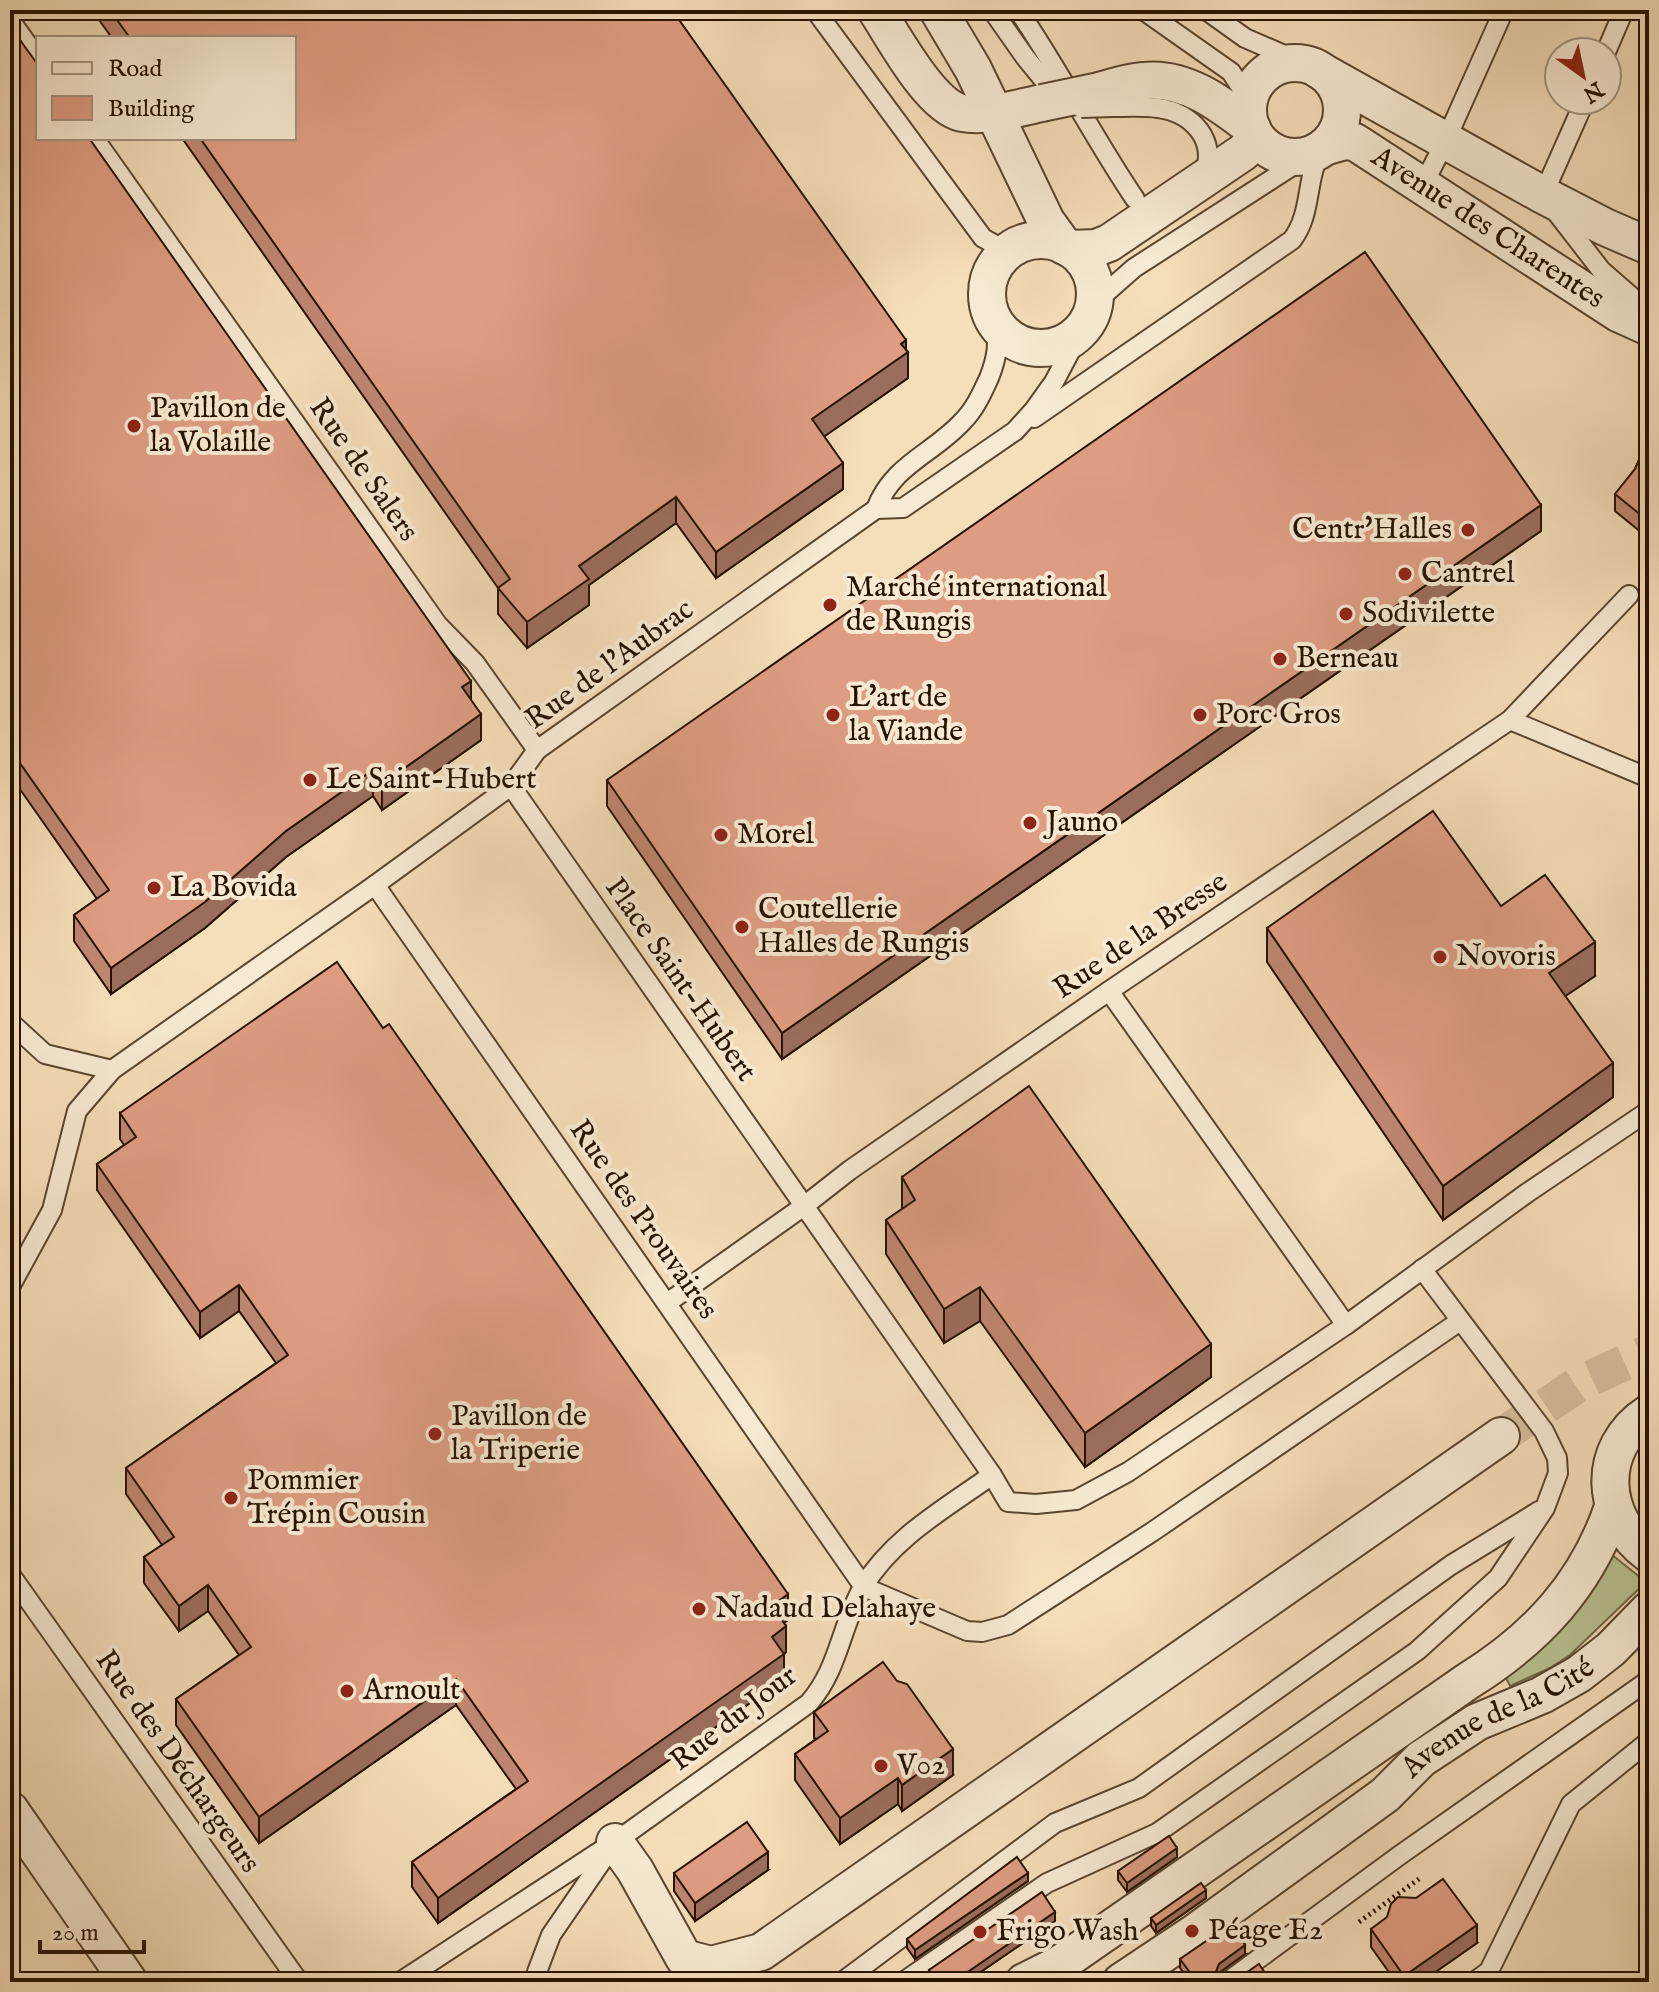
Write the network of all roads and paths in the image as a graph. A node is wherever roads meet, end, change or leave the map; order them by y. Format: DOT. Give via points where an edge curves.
graph roads {
  1 [pos="815,10"];
  2 [pos="876,10"];
  3 [pos="938,10"];
  4 [pos="992,10"];
  5 [pos="1018,10"];
  6 [pos="1143,10"];
  7 [pos="1206,10"];
  8 [pos="1504,10"];
  9 [pos="1624,10"];
  10 [pos="10,20"];
  11 [pos="1613,36"];
  12 [pos="36,56"];
  13 [pos="1312,67"];
  14 [pos="1106,99"];
  15 [pos="1025,108"];
  16 [pos="1578,116"];
  17 [pos="1251,124"];
  18 [pos="95,140"];
  19 [pos="1445,142"];
  20 [pos="1318,150"];
  21 [pos="1104,153"];
  22 [pos="1196,185"];
  23 [pos="1423,185"];
  24 [pos="1543,195"];
  25 [pos="1135,199"];
  26 [pos="1649,246"];
  27 [pos="1015,247"];
  28 [pos="1067,248"];
  29 [pos="1649,312"];
  30 [pos="1088,320"];
  31 [pos="995,323"];
  32 [pos="1649,327"];
  33 [pos="1015,431"];
  34 [pos="876,509"];
  35 [pos="1629,595"];
  36 [pos="1510,720"];
  37 [pos="537,750"];
  38 [pos="1649,778"];
  39 [pos="511,786"];
  40 [pos="375,885"];
  41 [pos="1109,991"];
  42 [pos="10,1022"];
  43 [pos="112,1070"];
  44 [pos="1649,1113"];
  45 [pos="804,1206"];
  46 [pos="1422,1269"];
  47 [pos="10,1287"];
  48 [pos="667,1303"];
  49 [pos="1460,1321"];
  50 [pos="1346,1325"];
  51 [pos="1649,1413"];
  52 [pos="1501,1436"];
  53 [pos="992,1475"];
  54 [pos="1613,1507"];
  55 [pos="1545,1508"];
  56 [pos="1649,1554"];
  57 [pos="10,1574"];
  58 [pos="864,1587"];
  59 [pos="1649,1610"];
  60 [pos="1649,1680"];
  61 [pos="1649,1741"];
  62 [pos="10,1810"];
  63 [pos="615,1842"];
  64 [pos="537,1972"];
  65 [pos="129,1982"];
  66 [pos="299,1982"];
  67 [pos="400,1982"];
  68 [pos="842,1982"];
  69 [pos="903,1982"];
  70 [pos="1024,1982"];
  71 [pos="1121,1982"];
  72 [pos="1227,1982"];
  73 [pos="1474,1982"];
  1 -- 27 [label="lane" via="983,238 1001,248"];
  2 -- 15 [label="street" via="947,108 963,113"];
  3 -- 15 [label="street" via="973,69"];
  4 -- 21 [label="lane"];
  5 -- 21 [label="lane"];
  6 -- 17 [label="lane" via="1231,72 1244,92"];
  7 -- 13 [label="lane" via="1245,38"];
  8 -- 19 [label="lane"];
  9 -- 11 [label="lane"];
  10 -- 12 [label="lane"];
  13 -- 17 [label="street" via="1291,63 1265,74 1256,85"];
  13 -- 19 [label="street, Avenue des Charentes"];
  13 -- 20 [label="street" via="1331,79 1342,107 1334,136"];
  14 -- 15 [label="street, bridge"];
  14 -- 17 [label="street" via="1143,81 1176,83"];
  14 -- 22 [label="lane" via="1159,108 1199,129 1209,163"];
  15 -- 28 [label="street" via="1046,221"];
  16 -- 24 [label="lane"];
  17 -- 20 [label="street" via="1262,143 1285,156"];
  17 -- 22 [label="street" via="1249,147"];
  18 -- 37 [label="lane, Rue de Salers" via="438,625 475,663"];
  19 -- 23 [label="lane"];
  19 -- 24 [label="street, Avenue des Charentes"];
  20 -- 23 [label="street, Avenue des Charentes" via="1355,142"];
  20 -- 30 [label="lane, Rue de l'Aubrac" via="1134,268 1100,298"];
  20 -- 33 [label="lane" via="1306,216 1292,240"];
  21 -- 25 [label="lane"];
  22 -- 28 [label="street" via="1109,243"];
  23 -- 32 [label="street, Avenue des Charentes" via="1618,313"];
  24 -- 26 [label="street, Avenue des Charentes"];
  24 -- 29 [label="lane" via="1601,270"];
  27 -- 28 [label="street" via="1049,241"];
  27 -- 31 [label="street" via="991,275 987,291"];
  28 -- 30 [label="street" via="1094,281"];
  30 -- 31 [label="street" via="1071,340 1037,348 1013,340"];
  30 -- 33 [label="lane, Rue de l'Aubrac" via="1054,382"];
  31 -- 34 [label="lane, Rue de l'Aubrac" via="999,348 980,397 964,420 892,478"];
  33 -- 34 [label="lane, Rue de l'Aubrac" via="903,508"];
  34 -- 37 [label="lane, Rue de l'Aubrac"];
  35 -- 36 [label="lane, Rue de la Bresse"];
  36 -- 38 [label="lane"];
  36 -- 41 [label="lane, Rue de la Bresse"];
  37 -- 39 [label="lane, Rue de l'Aubrac"];
  39 -- 40 [label="lane, Rue de l'Aubrac"];
  39 -- 45 [label="lane, Place Saint-Hubert"];
  40 -- 43 [label="lane, Rue de l'Aubrac"];
  40 -- 48 [label="lane, Rue des Prouvaires"];
  41 -- 45 [label="lane, Rue de la Bresse"];
  41 -- 50 [label="lane"];
  42 -- 43 [label="lane" via="45,1054"];
  43 -- 47 [label="lane" via="77,1111 52,1210"];
  44 -- 46 [label="lane"];
  45 -- 48 [label="lane, Rue de la Bresse"];
  45 -- 53 [label="lane, Place Saint-Hubert"];
  46 -- 49 [label="lane"];
  46 -- 50 [label="lane"];
  48 -- 58 [label="lane, Rue des Prouvaires"];
  49 -- 55 [label="lane" via="1551,1443 1558,1473"];
  49 -- 58 [label="lane" via="1008,1625 967,1631"];
  50 -- 53 [label="lane, Place Saint-Hubert" via="1128,1472 1076,1500 1008,1502"];
  51 -- 54 [label="street" via="1623,1438 1613,1460"];
  52 -- 63 [label="street" via="761,1952 711,1965 684,1958"];
  53 -- 58 [label="lane, Rue du Jour" via="901,1541"];
  54 -- 56 [label="street" via="1635,1544"];
  54 -- 70 [label="street" via="1588,1566 1564,1599 1501,1660 1060,1964"];
  55 -- 68 [label="lane" via="1451,1565 1139,1788 1055,1823"];
  55 -- 69 [label="lane" via="1498,1578 1417,1651 1157,1833 1047,1883"];
  57 -- 66 [label="lane, Rue des Déchargeurs"];
  58 -- 63 [label="lane, Rue du Jour" via="827,1680 809,1703"];
  59 -- 71 [label="street, Avenue de la Cité" via="1579,1674 1477,1722 1421,1759 1385,1795"];
  60 -- 72 [label="lane"];
  61 -- 73 [label="lane" via="1571,1804 1489,1971"];
  62 -- 65 [label="street"];
  63 -- 64 [label="lane, Rue du Jour" via="551,1935"];
  63 -- 67 [label="lane"];
}
